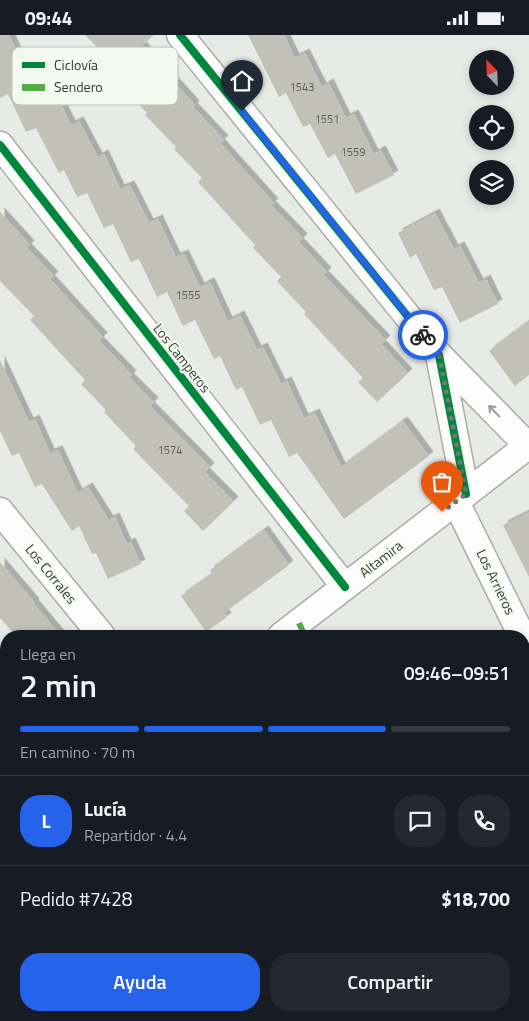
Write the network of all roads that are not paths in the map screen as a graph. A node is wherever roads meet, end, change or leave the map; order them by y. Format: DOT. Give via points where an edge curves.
graph roads {
  1 [pos="180,35"];
  2 [pos="0,145"];
  3 [pos="439,355"];
  4 [pos="528,446"];
  5 [pos="461,498"];
  6 [pos="0,511"];
  7 [pos="345,587"];
  8 [pos="97,630"];
  9 [pos="297,630"];
  10 [pos="519,630"];
  1 -- 3 [label="street, Los Arrieros"];
  2 -- 7 [label="street, Los Camperos"];
  4 -- 3 [label="street, Los Arrieros, one-way"];
  3 -- 5 [label="street, Los Arrieros"];
  4 -- 5 [label="street, Altamira"];
  5 -- 7 [label="street, Altamira"];
  5 -- 10 [label="street, Los Arrieros"];
  6 -- 8 [label="street, Los Corrales"];
  7 -- 9 [label="street, Altamira"];
}
